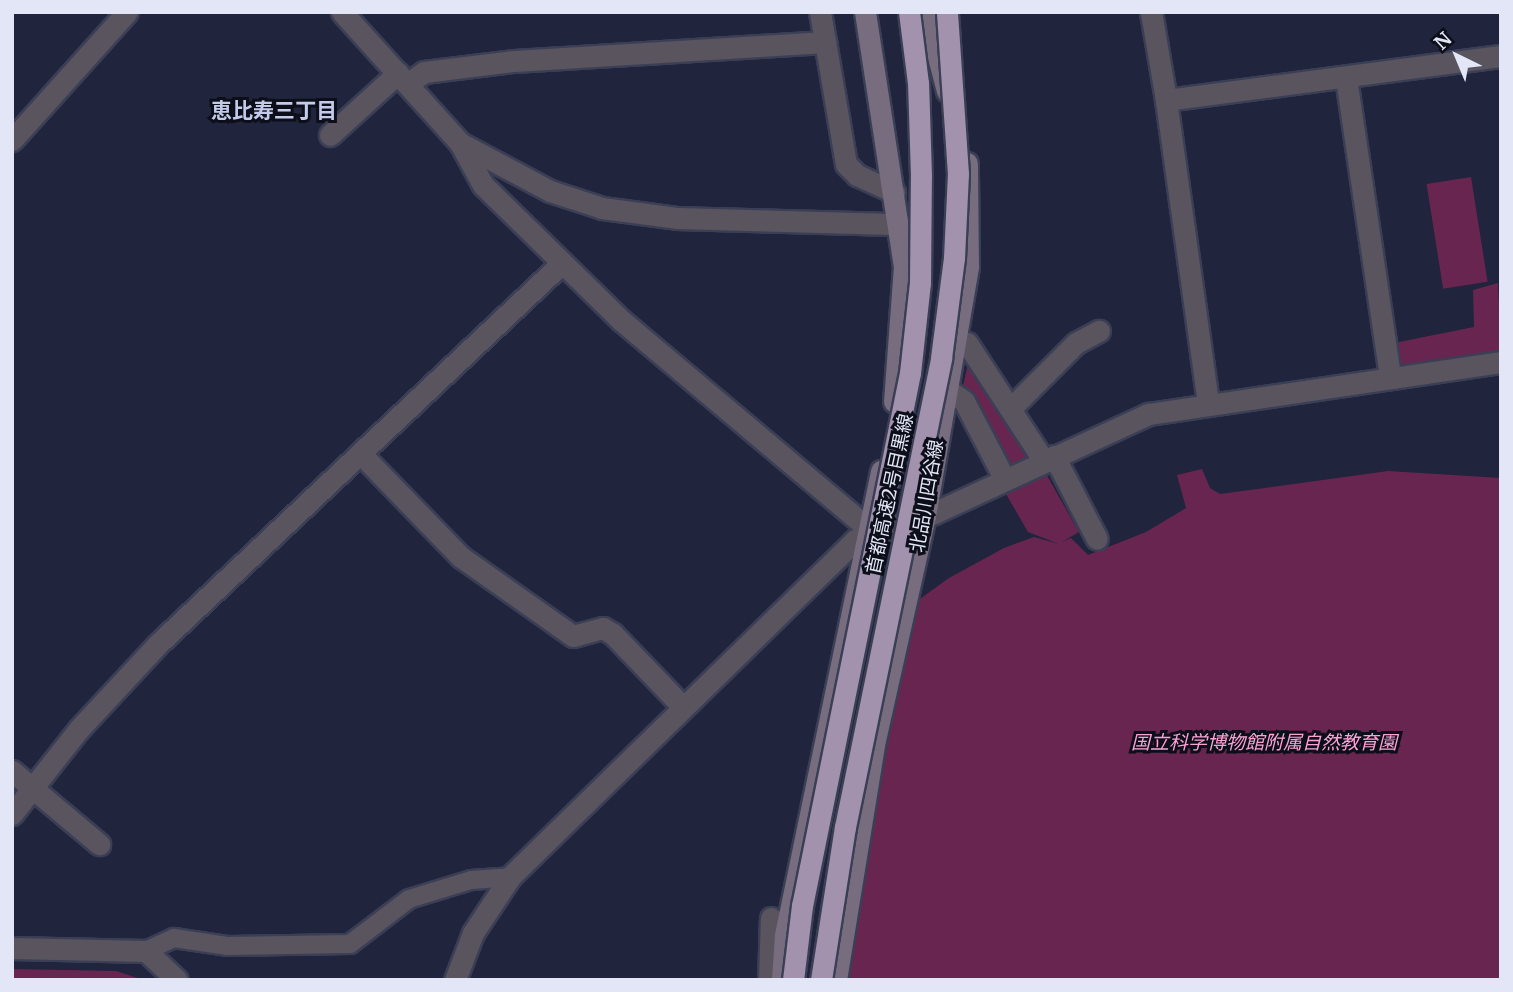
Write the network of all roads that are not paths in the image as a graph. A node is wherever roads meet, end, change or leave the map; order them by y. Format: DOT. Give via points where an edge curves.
graph roads {
  1 [pos="127,12"];
  2 [pos="342,12"];
  3 [pos="820,12"];
  4 [pos="865,12"];
  5 [pos="909,12"];
  6 [pos="926,12"];
  7 [pos="947,12"];
  8 [pos="1151,12"];
  9 [pos="825,42"];
  10 [pos="1501,56"];
  11 [pos="402,78"];
  12 [pos="1346,78"];
  13 [pos="1166,100"];
  14 [pos="330,135"];
  15 [pos="12,140"];
  16 [pos="460,142"];
  17 [pos="894,192"];
  18 [pos="900,224"];
  19 [pos="562,263"];
  20 [pos="1099,331"];
  21 [pos="953,340"];
  22 [pos="1501,362"];
  23 [pos="1390,377"];
  24 [pos="945,388"];
  25 [pos="1208,402"];
  26 [pos="1011,408"];
  27 [pos="362,455"];
  28 [pos="1049,458"];
  29 [pos="1004,478"];
  30 [pos="925,516"];
  31 [pos="866,532"];
  32 [pos="1097,539"];
  33 [pos="683,707"];
  34 [pos="12,771"];
  35 [pos="32,789"];
  36 [pos="12,814"];
  37 [pos="99,844"];
  38 [pos="510,877"];
  39 [pos="771,918"];
  40 [pos="12,948"];
  41 [pos="146,951"];
  42 [pos="177,980"];
  43 [pos="456,980"];
  44 [pos="769,980"];
  45 [pos="782,980"];
  46 [pos="793,980"];
  47 [pos="821,980"];
  48 [pos="836,980"];
  1 -- 15 [label="street"];
  2 -- 11 [label="street"];
  3 -- 9 [label="street"];
  4 -- 17 [label="main road"];
  5 -- 46 [label="highway, 首都高速2号目黒線, bridge" via="918,83 921,177 920,283 910,373 802,906"];
  6 -- 21 [label="main road, 北品川四谷線" via="968,166 968,266"];
  7 -- 47 [label="highway, 首都高速2号目黒線, bridge" via="958,174 946,321 845,827"];
  8 -- 13 [label="street"];
  9 -- 11 [label="street" via="514,61"];
  9 -- 17 [label="street" via="846,164 857,175"];
  10 -- 12 [label="street"];
  11 -- 14 [label="street"];
  11 -- 16 [label="street"];
  12 -- 13 [label="street"];
  12 -- 23 [label="street"];
  13 -- 25 [label="street"];
  16 -- 18 [label="street" via="550,191 602,208 678,218"];
  16 -- 19 [label="street" via="484,185"];
  17 -- 18 [label="main road"];
  18 -- 31 [label="main road" via="904,266 899,377"];
  19 -- 27 [label="street"];
  19 -- 31 [label="street" via="666,361"];
  20 -- 26 [label="street" via="1076,343"];
  21 -- 24 [label="main road, 北品川四谷線"];
  21 -- 26 [label="street" via="967,344"];
  22 -- 23 [label="street"];
  23 -- 25 [label="street"];
  24 -- 29 [label="street" via="964,401"];
  24 -- 30 [label="main road, 北品川四谷線"];
  25 -- 28 [label="street" via="1148,414"];
  26 -- 28 [label="street"];
  27 -- 33 [label="street" via="461,557 573,636 603,628 613,634"];
  27 -- 35 [label="street" via="159,643 79,729"];
  28 -- 29 [label="street"];
  28 -- 32 [label="street"];
  29 -- 30 [label="street"];
  30 -- 31 [label="street"];
  30 -- 48 [label="main road, 北品川四谷線" via="874,740"];
  31 -- 33 [label="street"];
  31 -- 45 [label="main road" via="785,935"];
  33 -- 38 [label="street"];
  34 -- 35 [label="street"];
  35 -- 36 [label="street"];
  35 -- 37 [label="street"];
  38 -- 41 [label="street" via="471,880 409,899 350,944 228,946 173,938"];
  38 -- 43 [label="street" via="473,933"];
  39 -- 44 [label="street"];
  40 -- 41 [label="street"];
  41 -- 42 [label="street"];
}
